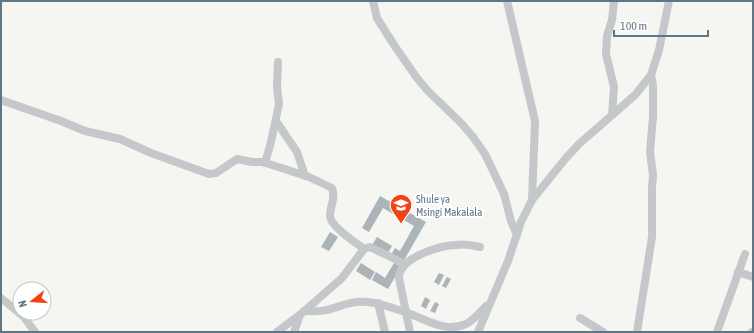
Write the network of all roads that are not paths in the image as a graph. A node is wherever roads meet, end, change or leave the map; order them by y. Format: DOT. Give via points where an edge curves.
graph roads {
  1 [pos="374,1"];
  2 [pos="507,1"];
  3 [pos="614,1"];
  4 [pos="669,1"];
  5 [pos="278,62"];
  6 [pos="651,75"];
  7 [pos="1,100"];
  8 [pos="612,115"];
  9 [pos="276,121"];
  10 [pos="265,163"];
  11 [pos="305,176"];
  12 [pos="532,200"];
  13 [pos="516,235"];
  14 [pos="480,247"];
  15 [pos="364,249"];
  16 [pos="745,254"];
  17 [pos="405,264"];
  18 [pos="738,272"];
  19 [pos="753,277"];
  20 [pos="1,298"];
  21 [pos="491,301"];
  22 [pos="378,304"];
  23 [pos="302,312"];
  24 [pos="407,313"];
  25 [pos="580,318"];
  26 [pos="35,332"];
  27 [pos="277,332"];
  28 [pos="294,332"];
  29 [pos="385,332"];
  30 [pos="410,332"];
  31 [pos="478,332"];
  32 [pos="603,332"];
  33 [pos="637,332"];
  34 [pos="717,332"];
  1 -- 13 [label="street" via="377,18 417,78 462,124 484,154 504,194"];
  2 -- 12 [label="street" via="535,122"];
  3 -- 8 [label="street" via="606,54 614,87"];
  4 -- 6 [label="street"];
  5 -- 9 [label="street" via="279,104"];
  6 -- 8 [label="street" via="635,95"];
  6 -- 33 [label="street" via="652,237"];
  7 -- 10 [label="street" via="86,131 120,139 209,174 216,173 237,159"];
  8 -- 12 [label="street" via="579,144"];
  9 -- 10 [label="street"];
  9 -- 11 [label="street" via="297,152"];
  10 -- 11 [label="street"];
  11 -- 15 [label="street" via="332,188 334,196 330,220"];
  12 -- 13 [label="street"];
  13 -- 21 [label="street"];
  14 -- 17 [label="street" via="459,245 437,248"];
  15 -- 17 [label="street" via="370,247"];
  15 -- 23 [label="street" via="342,278"];
  16 -- 18 [label="street"];
  17 -- 24 [label="street" via="399,278"];
  18 -- 19 [label="street"];
  18 -- 34 [label="street"];
  20 -- 26 [label="street" via="22,316"];
  21 -- 24 [label="street" via="470,321 452,328 436,325"];
  21 -- 31 [label="street"];
  22 -- 23 [label="street" via="354,302 321,311"];
  22 -- 24 [label="street"];
  22 -- 29 [label="street"];
  23 -- 27 [label="street"];
  23 -- 28 [label="street"];
  24 -- 30 [label="street"];
  25 -- 32 [label="street"];
}
